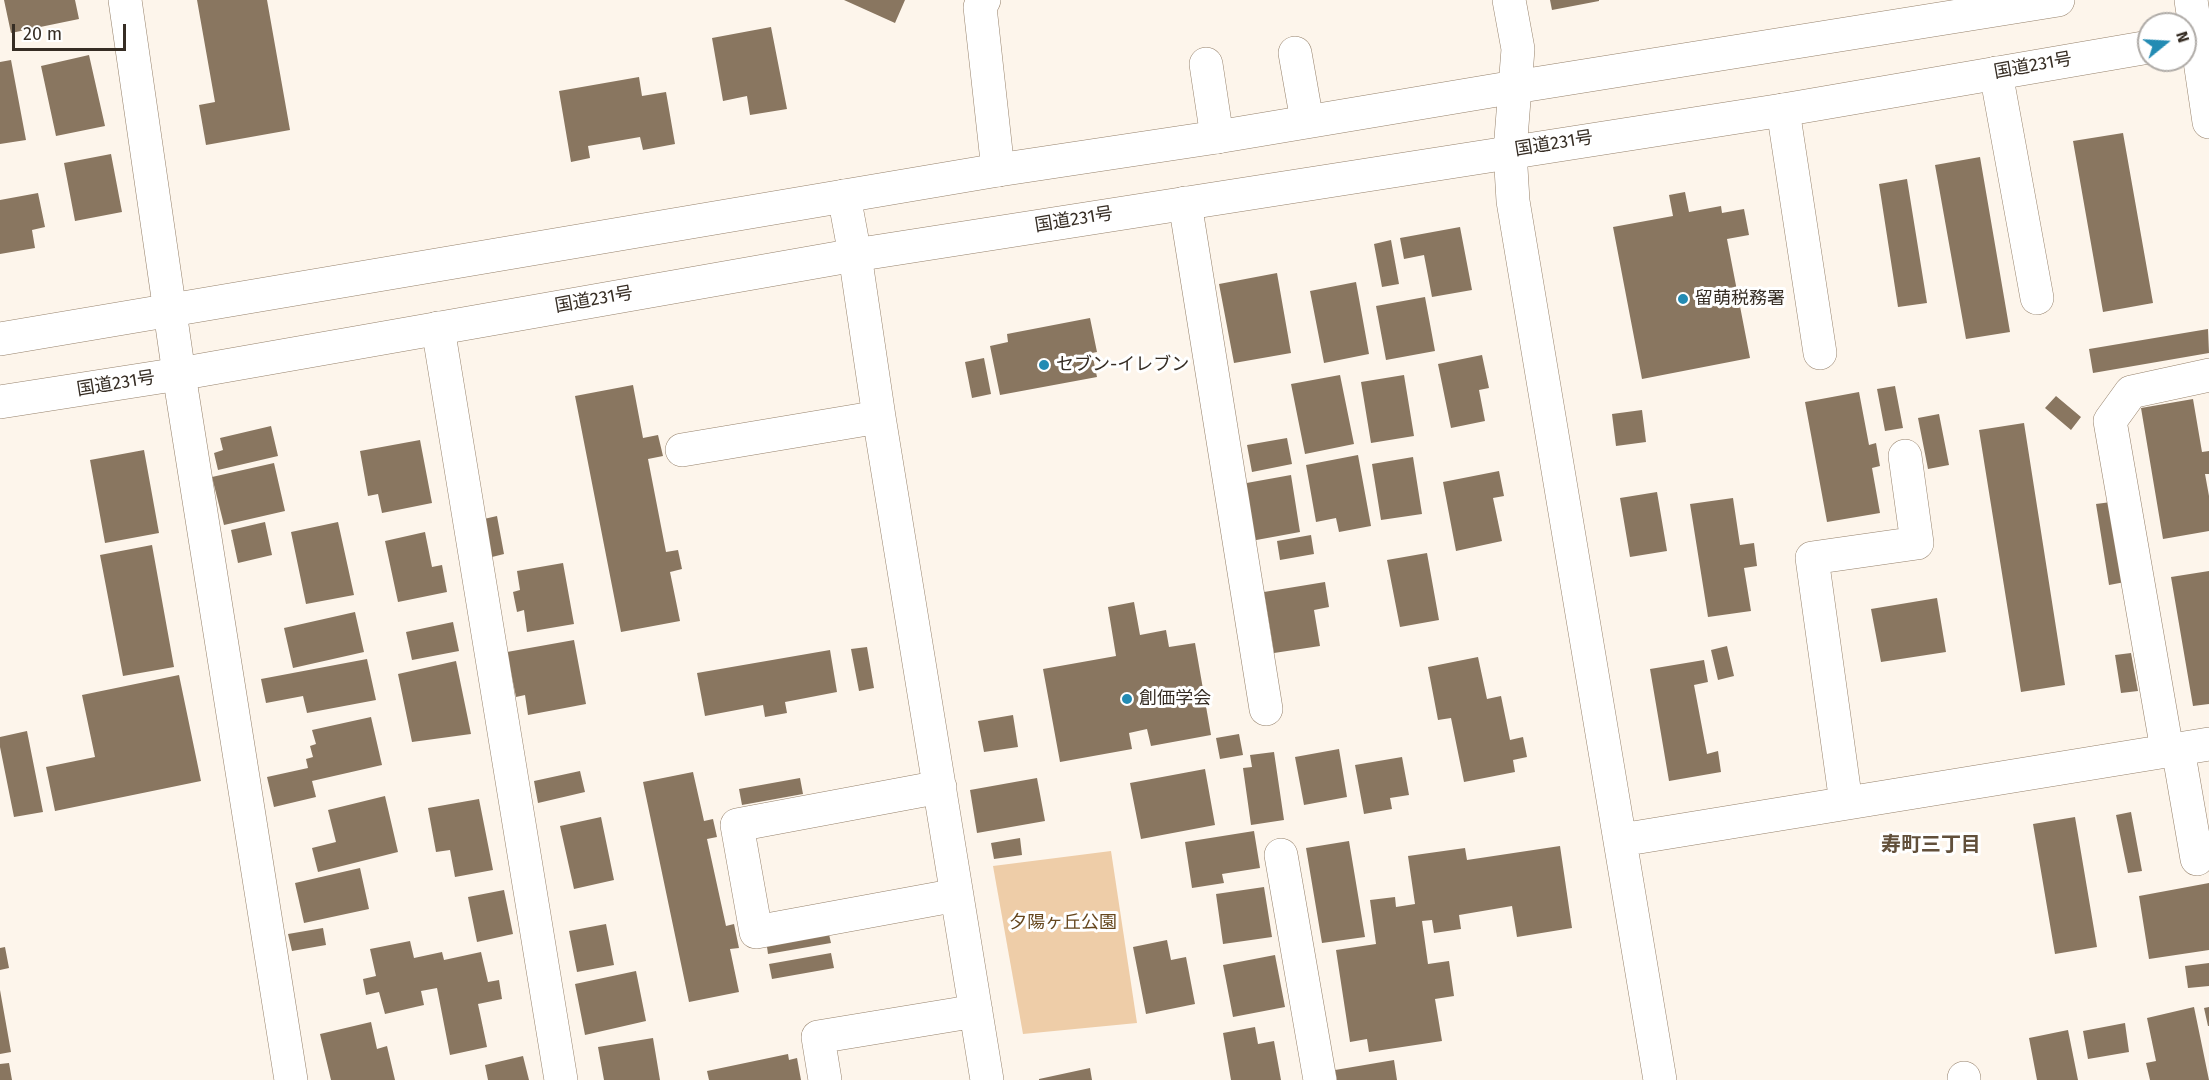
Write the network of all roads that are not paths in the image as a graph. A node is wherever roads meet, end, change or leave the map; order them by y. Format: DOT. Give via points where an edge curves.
graph roads {
  1 [pos="125,0"];
  2 [pos="984,0"];
  3 [pos="1509,0"];
  4 [pos="2058,0"];
  5 [pos="2197,39"];
  6 [pos="2137,49"];
  7 [pos="1295,52"];
  8 [pos="1206,64"];
  9 [pos="1996,73"];
  10 [pos="1515,87"];
  11 [pos="1783,110"];
  12 [pos="1307,121"];
  13 [pos="2209,122"];
  14 [pos="1217,137"];
  15 [pos="1510,151"];
  16 [pos="998,170"];
  17 [pos="844,196"];
  18 [pos="1185,203"];
  19 [pos="855,255"];
  20 [pos="2037,298"];
  21 [pos="170,310"];
  22 [pos="438,328"];
  23 [pos="0,339"];
  24 [pos="1820,353"];
  25 [pos="179,374"];
  26 [pos="2209,375"];
  27 [pos="0,402"];
  28 [pos="879,417"];
  29 [pos="682,450"];
  30 [pos="1905,456"];
  31 [pos="1266,709"];
  32 [pos="2185,748"];
  33 [pos="940,787"];
  34 [pos="1846,803"];
  35 [pos="1621,840"];
  36 [pos="1281,855"];
  37 [pos="2197,858"];
  38 [pos="957,894"];
  39 [pos="976,1011"];
  40 [pos="291,1080"];
  41 [pos="561,1080"];
  42 [pos="825,1080"];
  43 [pos="987,1080"];
  44 [pos="1320,1080"];
  45 [pos="1660,1080"];
  1 -- 21 [label="main road"];
  2 -- 16 [label="main road" via="981,7"];
  3 -- 10 [label="main road" via="1518,49"];
  4 -- 10 [label="main road"];
  5 -- 13 [label="main road"];
  6 -- 9 [label="main road, 国道231号"];
  7 -- 12 [label="main road"];
  8 -- 14 [label="main road"];
  9 -- 11 [label="main road, 国道231号"];
  9 -- 20 [label="main road"];
  10 -- 12 [label="main road"];
  10 -- 15 [label="main road"];
  11 -- 15 [label="main road, 国道231号"];
  11 -- 24 [label="main road"];
  12 -- 14 [label="main road"];
  14 -- 16 [label="main road"];
  15 -- 18 [label="main road, 国道231号"];
  15 -- 35 [label="main road" via="1513,201"];
  16 -- 17 [label="main road"];
  17 -- 19 [label="main road"];
  17 -- 21 [label="main road"];
  18 -- 19 [label="main road, 国道231号"];
  18 -- 31 [label="main road"];
  19 -- 22 [label="main road, 国道231号"];
  19 -- 28 [label="main road"];
  21 -- 23 [label="main road"];
  21 -- 25 [label="main road"];
  22 -- 25 [label="main road, 国道231号"];
  22 -- 41 [label="main road"];
  25 -- 27 [label="main road, 国道231号"];
  25 -- 40 [label="main road"];
  26 -- 32 [label="main road" via="2131,392 2110,421"];
  28 -- 29 [label="main road"];
  28 -- 33 [label="main road"];
  30 -- 34 [label="main road" via="1917,543 1812,558"];
  32 -- 34 [label="main road"];
  32 -- 37 [label="main road"];
  33 -- 38 [label="main road"];
  33 -- 38 [label="main road" via="737,825 756,932"];
  34 -- 35 [label="main road"];
  35 -- 45 [label="main road"];
  36 -- 44 [label="main road"];
  38 -- 39 [label="main road"];
  39 -- 42 [label="main road" via="818,1037"];
  39 -- 43 [label="main road"];
}
